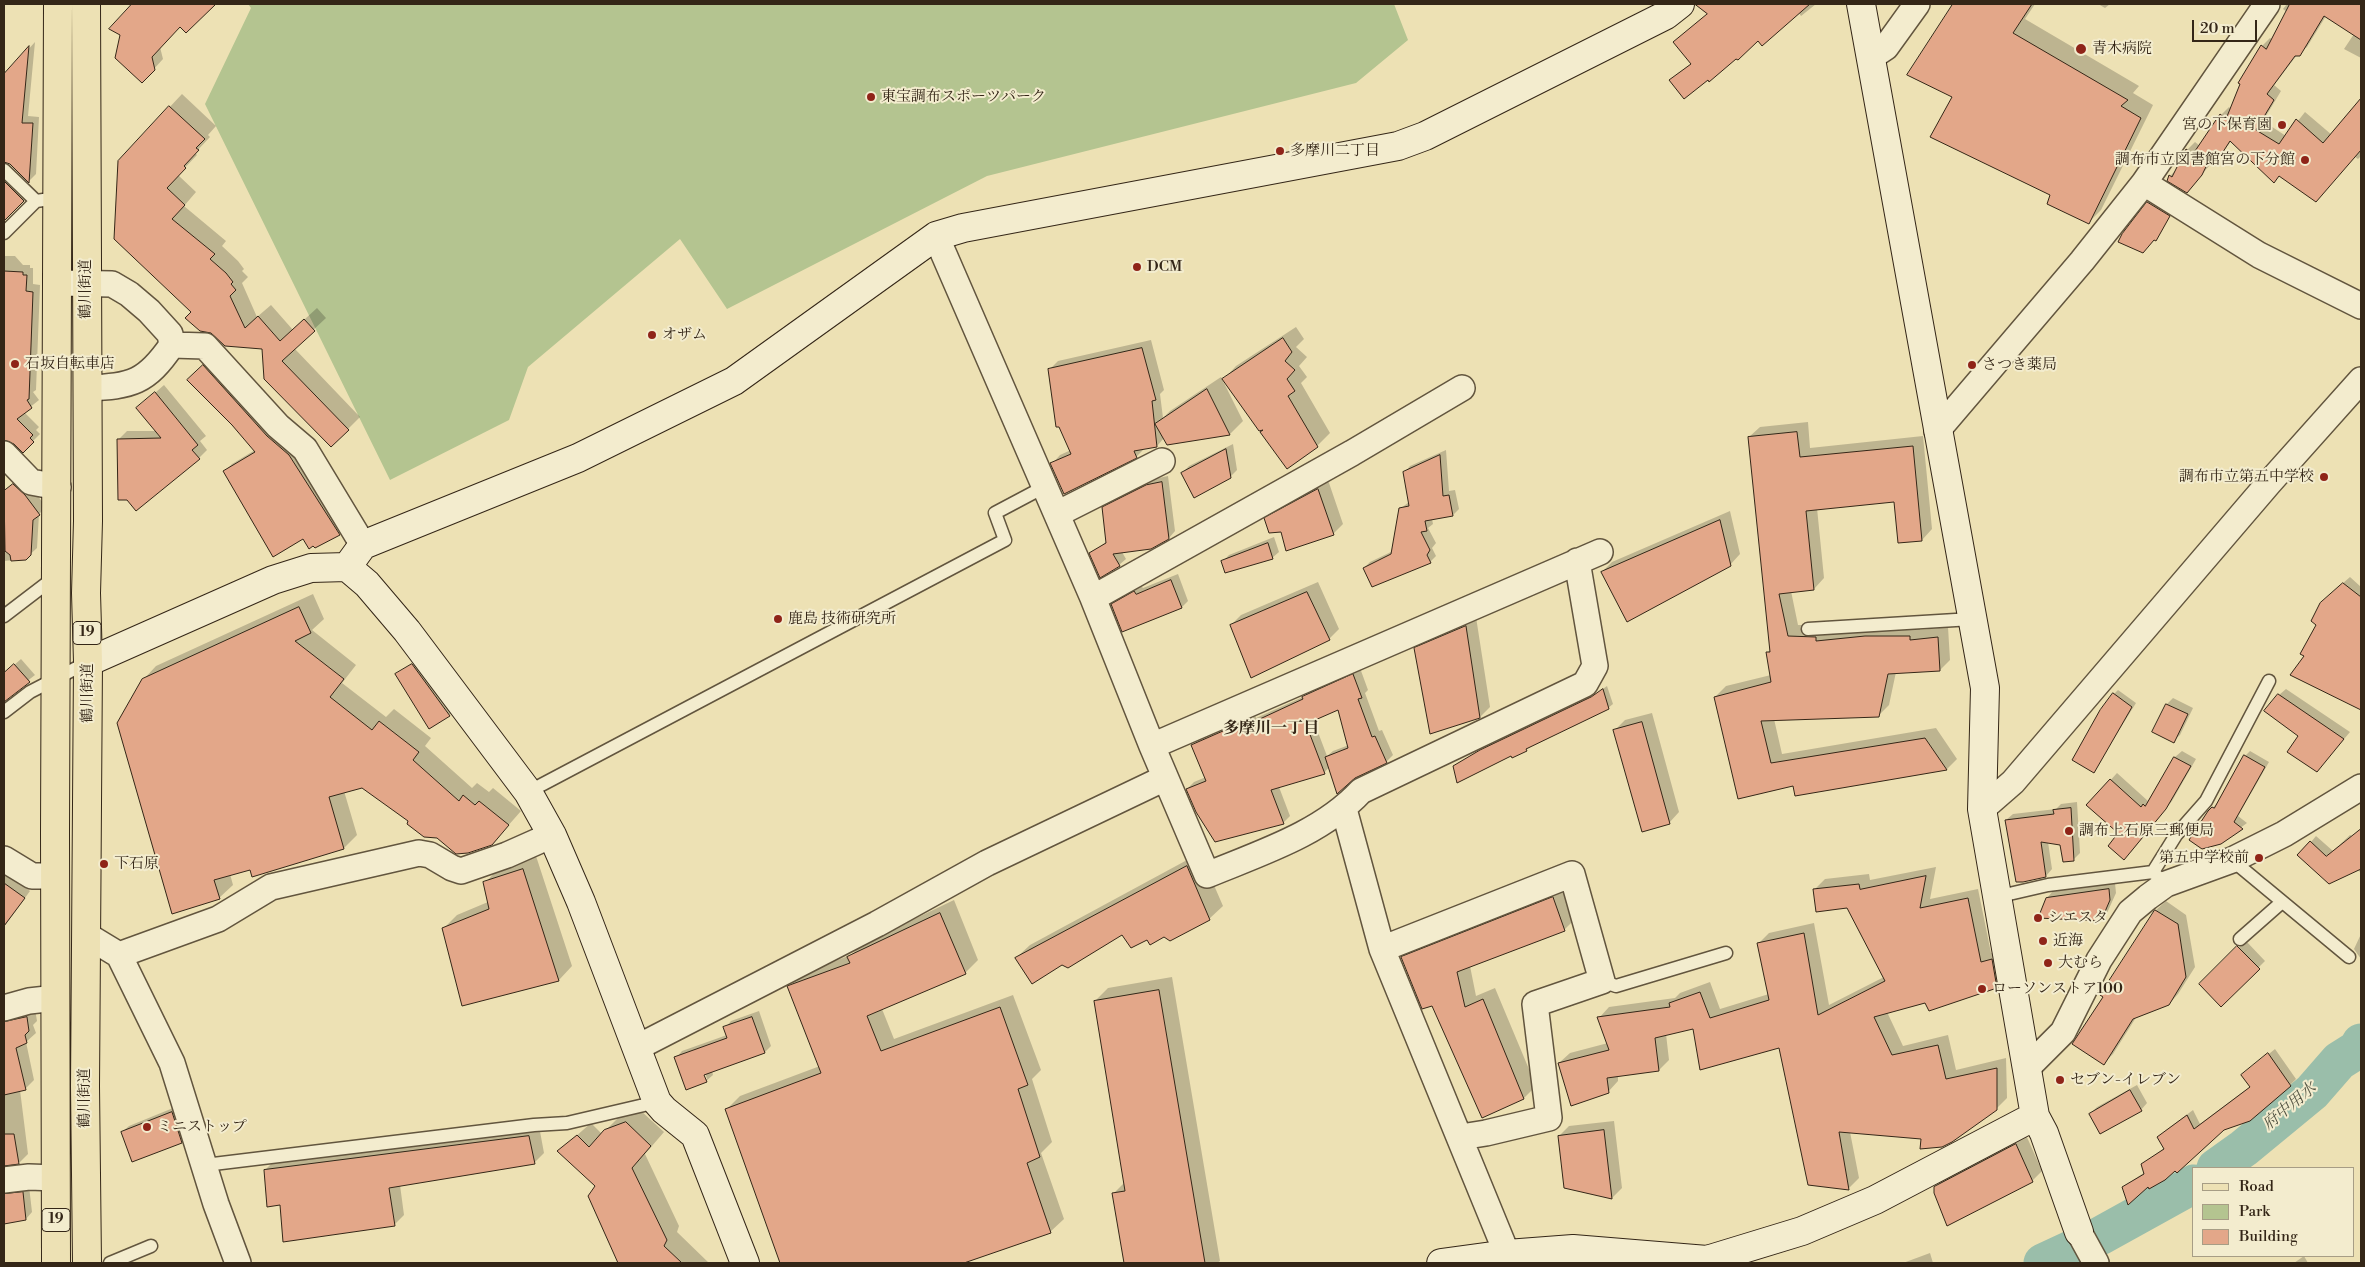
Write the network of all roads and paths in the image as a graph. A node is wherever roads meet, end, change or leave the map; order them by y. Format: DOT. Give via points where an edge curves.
graph roads {
  1 [pos="58,4"];
  2 [pos="86,4"];
  3 [pos="1680,4"];
  4 [pos="1861,4"];
  5 [pos="1917,4"];
  6 [pos="2267,4"];
  7 [pos="1871,56"];
  8 [pos="4,170"];
  9 [pos="2144,183"];
  10 [pos="47,199"];
  11 [pos="4,233"];
  12 [pos="936,236"];
  13 [pos="58,283"];
  14 [pos="86,284"];
  15 [pos="2361,306"];
  16 [pos="172,345"];
  17 [pos="2361,380"];
  18 [pos="87,388"];
  19 [pos="1462,388"];
  20 [pos="1937,431"];
  21 [pos="1162,461"];
  22 [pos="8,468"];
  23 [pos="58,487"];
  24 [pos="1044,487"];
  25 [pos="1057,514"];
  26 [pos="364,545"];
  27 [pos="1600,552"];
  28 [pos="1577,561"];
  29 [pos="347,566"];
  30 [pos="55,578"];
  31 [pos="1093,598"];
  32 [pos="4,616"];
  33 [pos="1972,619"];
  34 [pos="1808,629"];
  35 [pos="88,662"];
  36 [pos="56,679"];
  37 [pos="2268,681"];
  38 [pos="4,712"];
  39 [pos="1152,746"];
  40 [pos="1165,778"];
  41 [pos="528,792"];
  42 [pos="2359,792"];
  43 [pos="1344,809"];
  44 [pos="1982,809"];
  45 [pos="552,835"];
  46 [pos="4,859"];
  47 [pos="2232,860"];
  48 [pos="55,876"];
  49 [pos="2159,878"];
  50 [pos="1996,897"];
  51 [pos="2282,902"];
  52 [pos="86,935"];
  53 [pos="2240,939"];
  54 [pos="1382,949"];
  55 [pos="1726,953"];
  56 [pos="119,955"];
  57 [pos="2349,957"];
  58 [pos="1602,981"];
  59 [pos="56,998"];
  60 [pos="4,1008"];
  61 [pos="638,1047"];
  62 [pos="2027,1068"];
  63 [pos="657,1102"];
  64 [pos="2035,1116"];
  65 [pos="1461,1137"];
  66 [pos="205,1165"];
  67 [pos="56,1178"];
  68 [pos="4,1180"];
  69 [pos="2079,1232"];
  70 [pos="151,1246"];
  71 [pos="1507,1254"];
  72 [pos="1712,1262"];
  73 [pos="56,1263"];
  74 [pos="87,1263"];
  75 [pos="110,1263"];
  76 [pos="238,1263"];
  77 [pos="745,1263"];
  78 [pos="1440,1263"];
  79 [pos="2096,1263"];
  1 -- 10 [label="main road, 鶴川街道 / 19"];
  2 -- 14 [label="main road, 鶴川街道 / 19"];
  3 -- 12 [label="street" via="1666,15 1425,136 1398,146 963,228"];
  4 -- 7 [label="street"];
  5 -- 7 [label="street" via="1886,47"];
  6 -- 9 [label="street"];
  7 -- 20 [label="street"];
  8 -- 10 [label="lane"];
  9 -- 15 [label="street" via="2259,254"];
  9 -- 20 [label="street"];
  10 -- 11 [label="lane"];
  10 -- 13 [label="main road, 鶴川街道 / 19"];
  12 -- 24 [label="street"];
  12 -- 26 [label="street" via="734,381 578,458"];
  13 -- 14 [label="street"];
  13 -- 23 [label="main road, 鶴川街道 / 19"];
  14 -- 16 [label="street" via="112,284 129,294 150,310 170,334"];
  14 -- 18 [label="main road, 鶴川街道 / 19"];
  16 -- 18 [label="street" via="141,379 119,386"];
  16 -- 26 [label="street" via="205,346 278,426 305,448"];
  17 -- 44 [label="street" via="2013,782"];
  18 -- 35 [label="main road, 鶴川街道 / 19"];
  19 -- 31 [label="street"];
  20 -- 33 [label="street"];
  21 -- 25 [label="street"];
  22 -- 23 [label="street" via="31,482"];
  23 -- 30 [label="main road, 鶴川街道 / 19"];
  24 -- 25 [label="street"];
  24 -- 41 [label="lane" via="995,513 1005,540"];
  25 -- 31 [label="street"];
  26 -- 29 [label="street"];
  27 -- 28 [label="street"];
  28 -- 39 [label="street"];
  28 -- 43 [label="street" via="1595,666 1585,684 1361,791"];
  29 -- 35 [label="street" via="311,568 273,580"];
  29 -- 41 [label="street" via="407,631"];
  30 -- 32 [label="lane"];
  30 -- 36 [label="main road, 鶴川街道 / 19"];
  31 -- 39 [label="street"];
  33 -- 34 [label="lane"];
  33 -- 44 [label="street" via="1985,688"];
  35 -- 36 [label="lane"];
  35 -- 52 [label="main road, 鶴川街道 / 19"];
  36 -- 38 [label="lane" via="30,692"];
  36 -- 48 [label="main road, 鶴川街道 / 19"];
  37 -- 49 [label="lane" via="2206,801 2176,835"];
  39 -- 40 [label="street"];
  40 -- 43 [label="street" via="1207,875 1289,841"];
  40 -- 61 [label="street" via="987,863 877,924"];
  41 -- 45 [label="street"];
  42 -- 47 [label="street"];
  43 -- 54 [label="street"];
  44 -- 50 [label="street"];
  45 -- 56 [label="street" via="461,871 418,852 271,887 218,919"];
  45 -- 61 [label="street"];
  46 -- 48 [label="street" via="32,876"];
  47 -- 49 [label="street"];
  47 -- 51 [label="lane"];
  48 -- 59 [label="main road, 鶴川街道 / 19"];
  49 -- 50 [label="lane" via="2048,885"];
  49 -- 62 [label="street" via="2130,912 2098,960 2063,1032"];
  50 -- 62 [label="street"];
  51 -- 53 [label="lane"];
  51 -- 57 [label="lane"];
  52 -- 56 [label="street"];
  52 -- 74 [label="main road, 鶴川街道 / 19"];
  54 -- 58 [label="street" via="1572,874"];
  54 -- 65 [label="street"];
  55 -- 58 [label="lane" via="1616,986"];
  56 -- 66 [label="street" via="172,1063"];
  58 -- 65 [label="street" via="1535,1004 1549,1118"];
  59 -- 60 [label="street"];
  59 -- 67 [label="main road, 鶴川街道 / 19"];
  61 -- 63 [label="street"];
  62 -- 64 [label="street"];
  63 -- 66 [label="lane" via="567,1123"];
  63 -- 77 [label="street" via="695,1134"];
  64 -- 69 [label="street"];
  64 -- 72 [label="street" via="1875,1200 1802,1231"];
  65 -- 71 [label="street"];
  66 -- 76 [label="street"];
  67 -- 68 [label="street"];
  67 -- 73 [label="main road, 鶴川街道 / 19"];
  69 -- 79 [label="street"];
  70 -- 75 [label="lane"];
  71 -- 72 [label="street" via="1573,1249"];
  71 -- 78 [label="street"];
}
